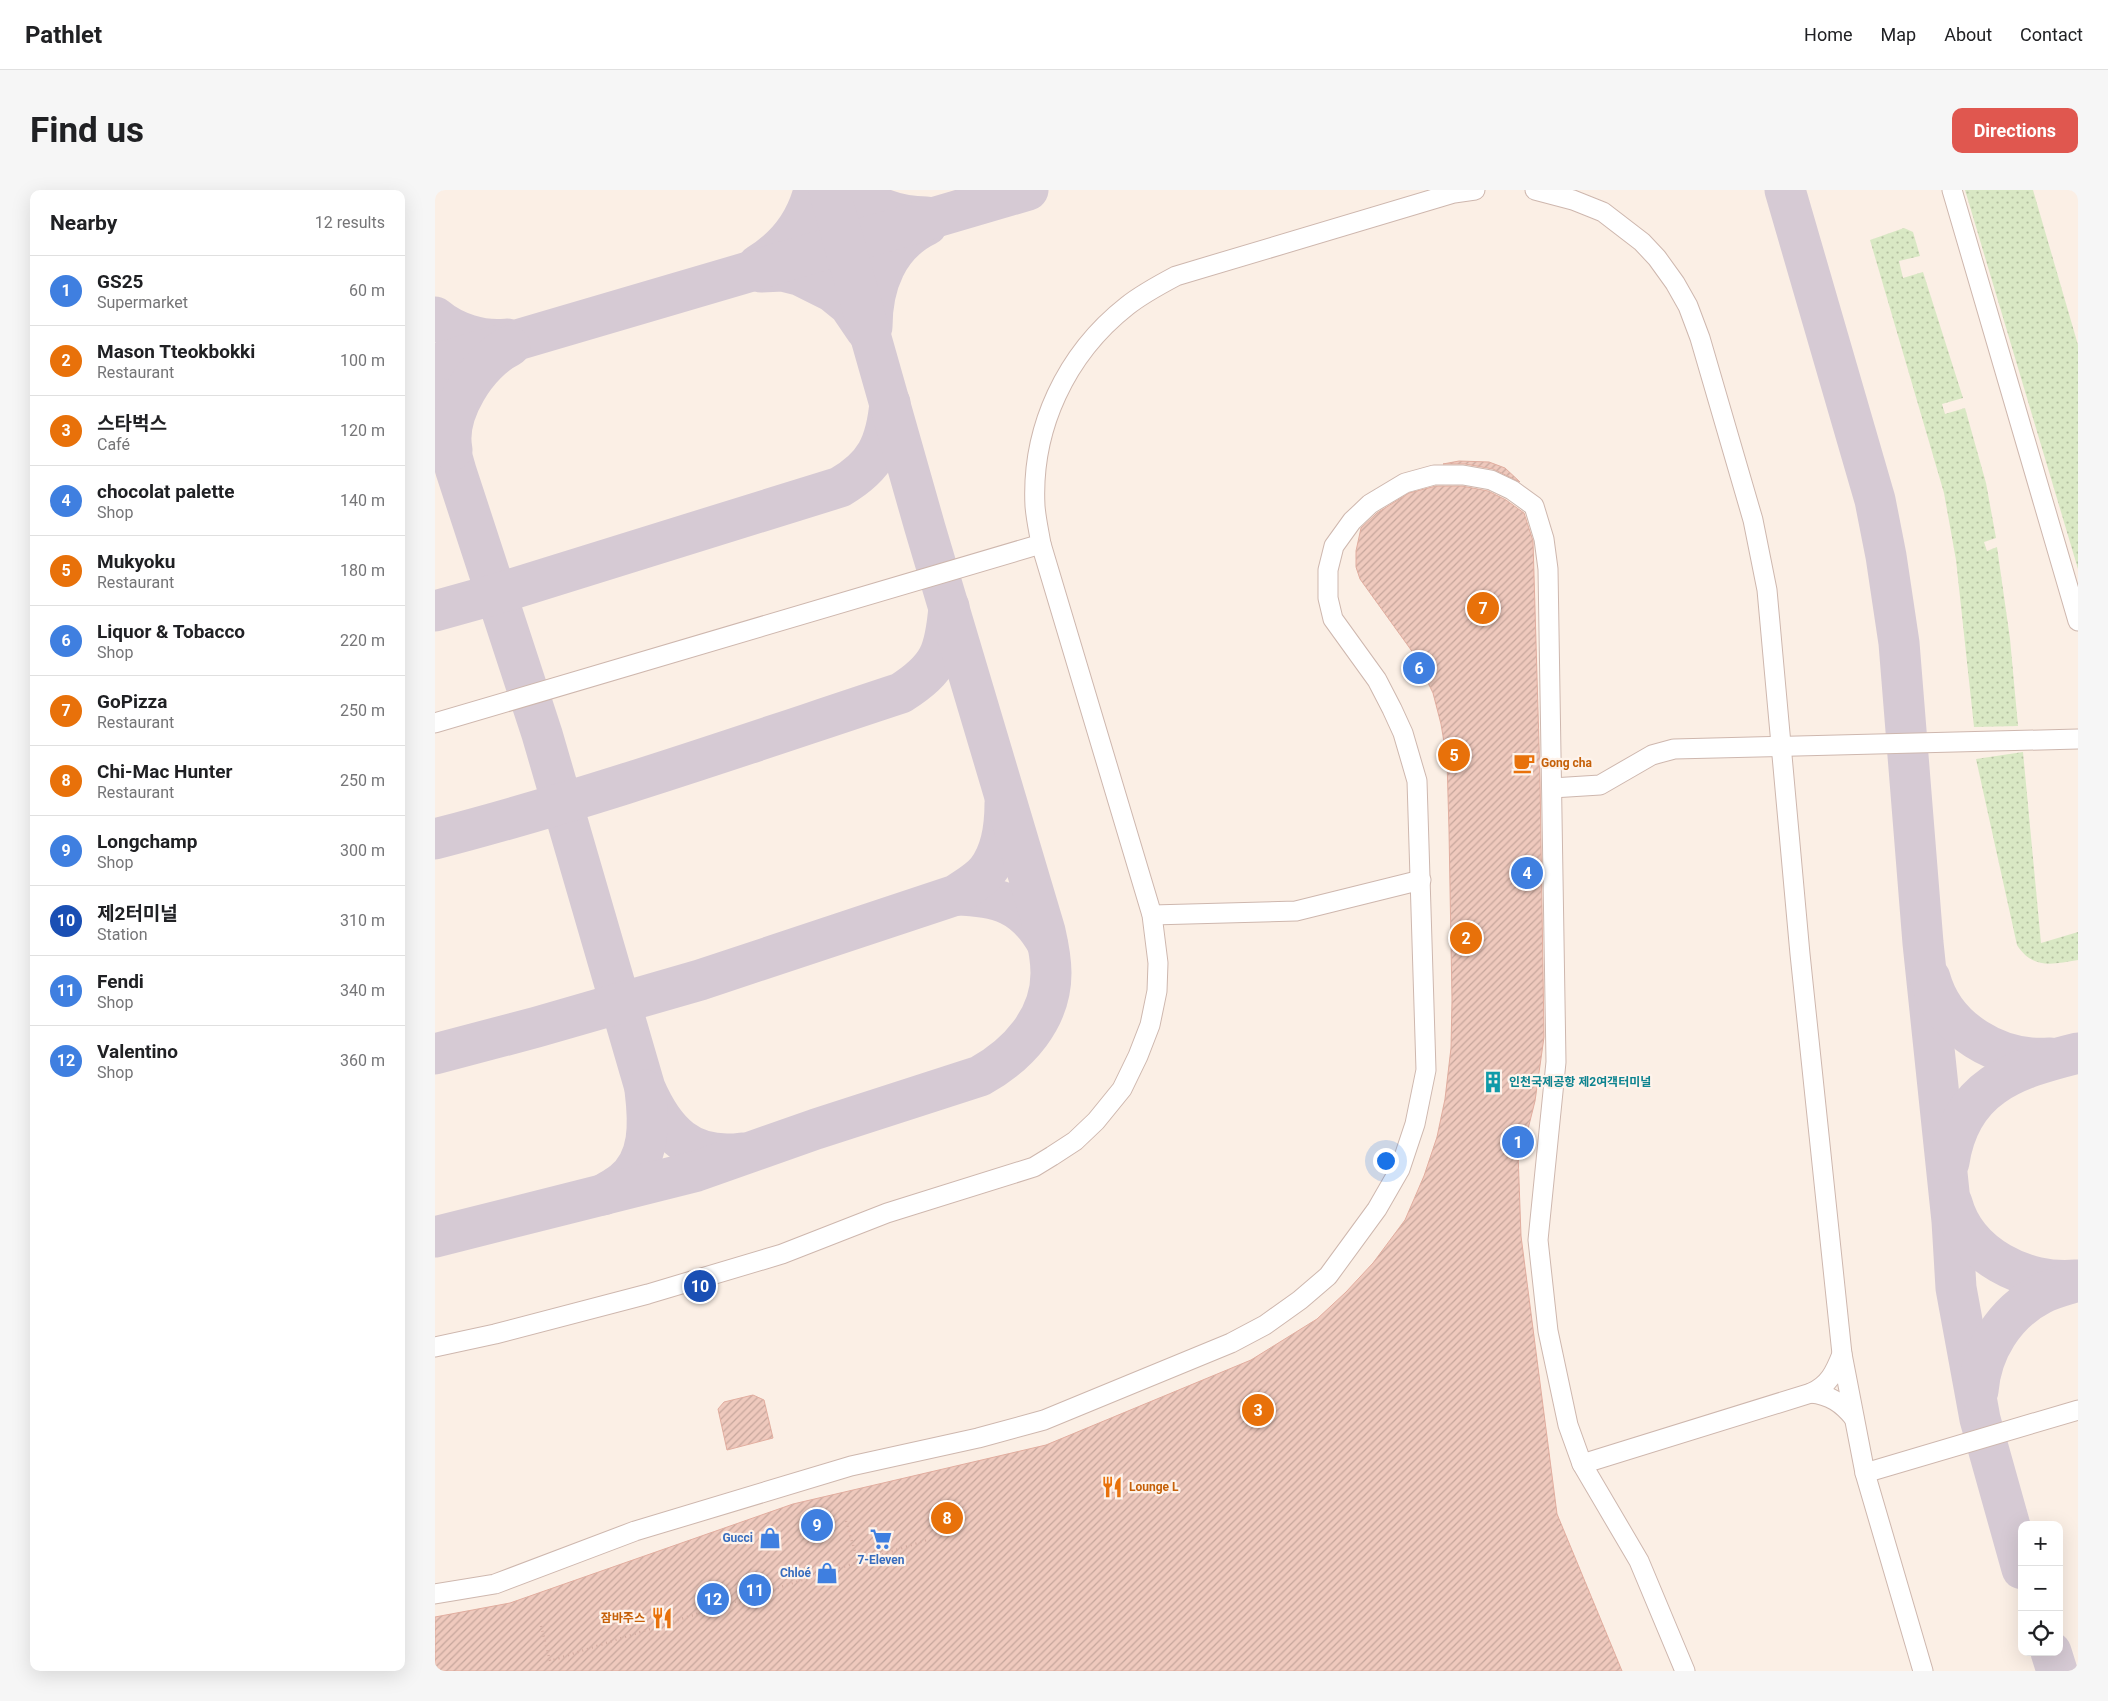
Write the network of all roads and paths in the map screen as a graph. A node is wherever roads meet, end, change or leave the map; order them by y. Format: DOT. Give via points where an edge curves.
graph roads {
  1 [pos="1475,190"];
  2 [pos="1535,190"];
  3 [pos="1952,190"];
  4 [pos="1041,544"];
  5 [pos="2078,621"];
  6 [pos="435,723"];
  7 [pos="2078,738"];
  8 [pos="1782,745"];
  9 [pos="1552,788"];
  10 [pos="1421,880"];
  11 [pos="1152,916"];
  12 [pos="435,1347"];
  13 [pos="1842,1354"];
  14 [pos="1811,1393"];
  15 [pos="2078,1410"];
  16 [pos="1854,1418"];
  17 [pos="1582,1464"];
  18 [pos="1865,1473"];
  19 [pos="847,1521"];
  20 [pos="927,1540"];
  21 [pos="858,1562"];
  22 [pos="435,1594"];
  23 [pos="541,1626"];
  24 [pos="1685,1671"];
  25 [pos="1923,1671"];
  1 -- 4 [label="lane" via="1204,266 1176,276 1127,306 1085,346 1052,403 1039,448 1036,473 1035,507"];
  2 -- 8 [label="lane" via="1588,205 1632,233 1657,258 1689,306 1753,520 1767,590"];
  3 -- 5 [label="lane"];
  4 -- 6 [label="lane"];
  4 -- 11 [label="lane"];
  7 -- 8 [label="lane"];
  8 -- 9 [label="lane" via="1674,749 1652,754 1600,785"];
  8 -- 13 [label="lane" via="1800,954"];
  9 -- 10 [label="lane" via="1548,569 1544,539 1534,506 1491,480 1463,475 1433,475 1405,483 1370,504 1352,521 1334,546 1328,570 1328,598 1333,619 1377,680 1403,733 1417,781"];
  9 -- 17 [label="lane" via="1556,1062 1538,1240 1548,1331 1568,1424"];
  10 -- 11 [label="lane" via="1296,911"];
  10 -- 22 [label="lane" via="1426,1070 1415,1124 1399,1169 1377,1209 1328,1276 1300,1300 1231,1344 1044,1420 851,1466 635,1531 495,1584"];
  11 -- 12 [label="lane" via="1158,963 1157,991 1150,1025 1138,1056 1122,1089 1096,1121 1075,1140 1034,1167 887,1213 782,1254 648,1294"];
  13 -- 14 [label="lane" via="1827,1384"];
  13 -- 16 [label="lane"];
  14 -- 16 [label="lane" via="1836,1400"];
  14 -- 17 [label="lane"];
  15 -- 18 [label="lane"];
  16 -- 18 [label="lane"];
  17 -- 24 [label="lane" via="1639,1561"];
  18 -- 25 [label="lane"];
  19 -- 21 [label="path"];
  20 -- 21 [label="path"];
  21 -- 23 [label="path" via="551,1662"];
}
